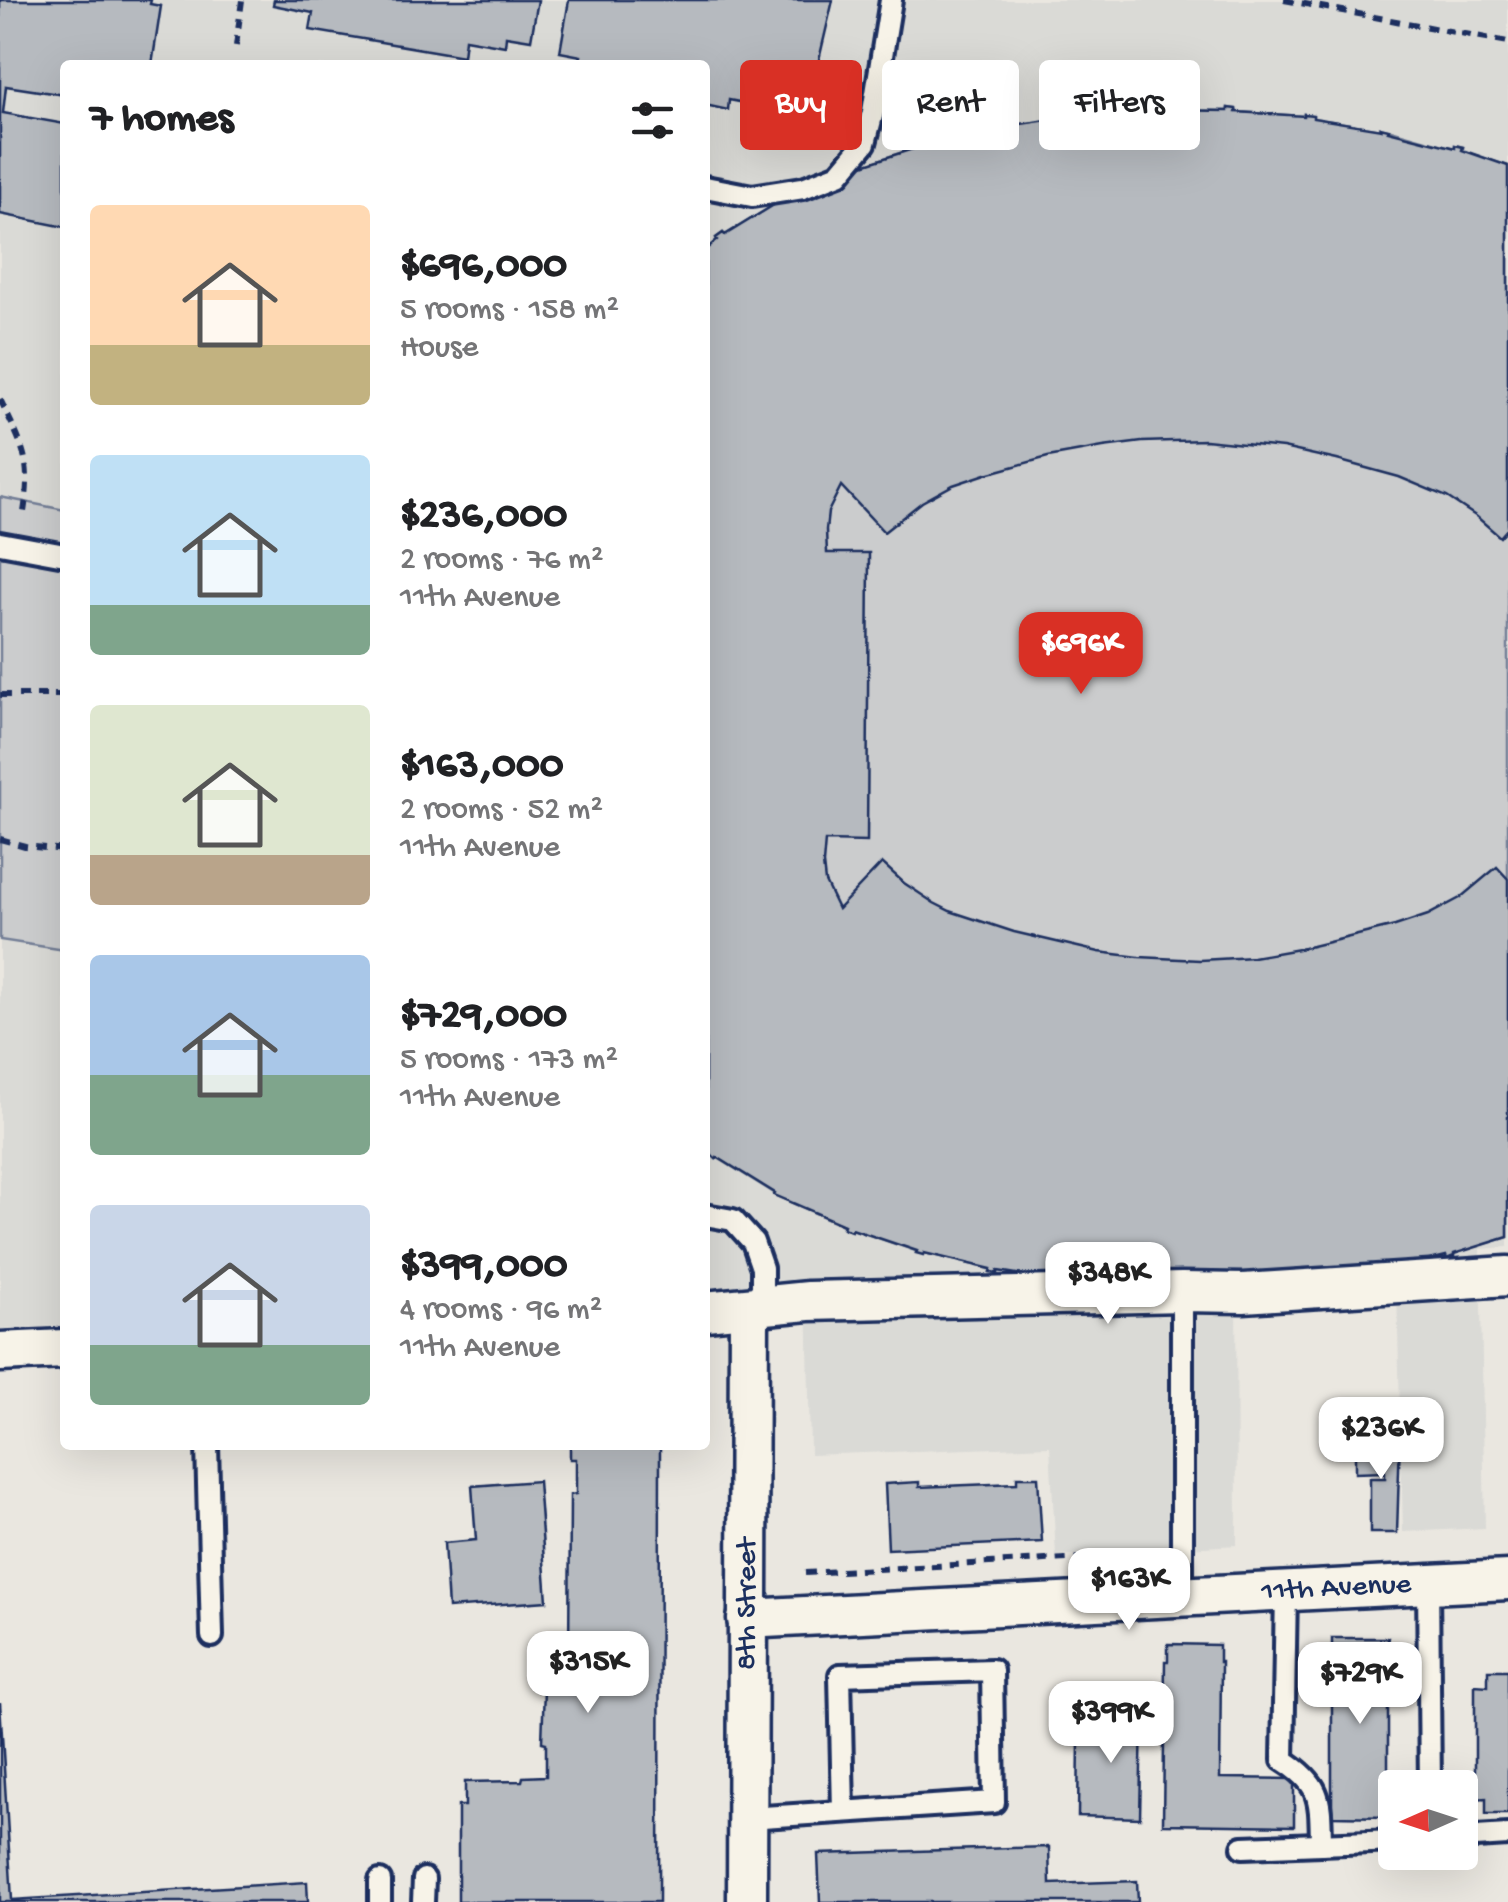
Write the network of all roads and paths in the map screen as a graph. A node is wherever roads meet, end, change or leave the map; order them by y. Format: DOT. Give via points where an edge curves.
graph roads {
  1 [pos="242,0"];
  2 [pos="892,0"];
  3 [pos="1284,0"];
  4 [pos="1508,42"];
  5 [pos="236,46"];
  6 [pos="710,188"];
  7 [pos="0,399"];
  8 [pos="22,518"];
  9 [pos="0,543"];
  10 [pos="60,553"];
  11 [pos="0,695"];
  12 [pos="60,695"];
  13 [pos="0,839"];
  14 [pos="60,850"];
  15 [pos="710,1216"];
  16 [pos="1508,1276"];
  17 [pos="1182,1292"];
  18 [pos="749,1308"];
  19 [pos="710,1311"];
  20 [pos="60,1349"];
  21 [pos="0,1352"];
  22 [pos="207,1450"];
  23 [pos="1120,1556"];
  24 [pos="805,1573"];
  25 [pos="1508,1580"];
  26 [pos="1428,1583"];
  27 [pos="1286,1591"];
  28 [pos="1182,1596"];
  29 [pos="747,1619"];
  30 [pos="212,1636"];
  31 [pos="1430,1770"];
  32 [pos="843,1811"];
  33 [pos="747,1818"];
  34 [pos="1508,1835"];
  35 [pos="1478,1837"];
  36 [pos="1378,1842"];
  37 [pos="1320,1844"];
  38 [pos="1243,1847"];
  39 [pos="424,1880"];
  40 [pos="424,1902"];
  41 [pos="747,1902"];
  1 -- 5 [label="path"];
  2 -- 6 [label="lane" via="865,144 839,174 752,196"];
  3 -- 4 [label="path"];
  7 -- 8 [label="path" via="28,464"];
  9 -- 10 [label="lane"];
  11 -- 12 [label="path"];
  13 -- 14 [label="path"];
  15 -- 18 [label="lane" via="733,1220 753,1242 762,1289"];
  16 -- 17 [label="street"];
  17 -- 18 [label="street"];
  17 -- 28 [label="lane"];
  18 -- 19 [label="street"];
  18 -- 29 [label="street, 8th Street"];
  20 -- 21 [label="street"];
  22 -- 30 [label="lane"];
  23 -- 24 [label="path"];
  25 -- 26 [label="street, 11th Avenue"];
  26 -- 27 [label="street, 11th Avenue"];
  26 -- 31 [label="lane"];
  27 -- 28 [label="street, 11th Avenue"];
  27 -- 37 [label="lane" via="1283,1760 1313,1785"];
  28 -- 29 [label="street, 11th Avenue"];
  29 -- 33 [label="street, 8th Street"];
  32 -- 32 [label="lane" via="994,1802 992,1670 840,1675"];
  32 -- 33 [label="lane"];
  33 -- 41 [label="street, 8th Street"];
  34 -- 35 [label="lane"];
  36 -- 37 [label="lane"];
  37 -- 38 [label="lane"];
  39 -- 40 [label="lane"];
}
